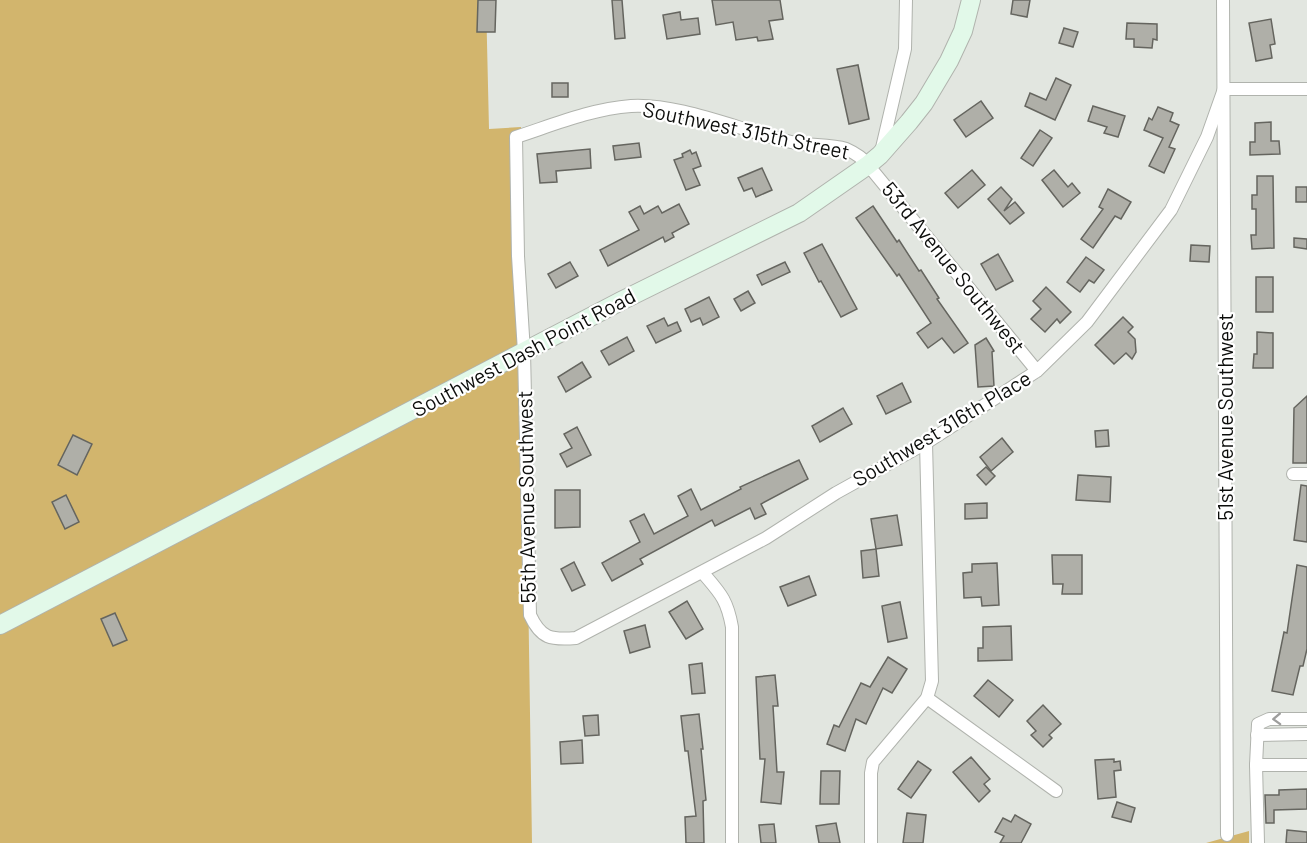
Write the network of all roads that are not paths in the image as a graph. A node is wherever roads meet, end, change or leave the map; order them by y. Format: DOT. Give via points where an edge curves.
graph roads {
  1 [pos="906,0"];
  2 [pos="971,0"];
  3 [pos="1223,0"];
  4 [pos="1224,89"];
  5 [pos="1307,89"];
  6 [pos="516,137"];
  7 [pos="874,160"];
  8 [pos="524,352"];
  9 [pos="1037,371"];
  10 [pos="926,443"];
  11 [pos="1293,474"];
  12 [pos="1307,474"];
  13 [pos="703,573"];
  14 [pos="0,626"];
  15 [pos="544,635"];
  16 [pos="927,698"];
  17 [pos="1307,719"];
  18 [pos="1307,734"];
  19 [pos="1257,735"];
  20 [pos="1256,765"];
  21 [pos="1307,765"];
  22 [pos="1056,791"];
  23 [pos="1227,835"];
  24 [pos="732,843"];
  25 [pos="871,843"];
  26 [pos="1258,843"];
  1 -- 7 [label="street, 53rd Avenue Southwest" via="905,49"];
  2 -- 7 [label="main road, Southwest Dash Point Road" via="957,45 938,82"];
  3 -- 4 [label="street, 51st Avenue Southwest"];
  4 -- 5 [label="street"];
  4 -- 9 [label="street, Southwest 316th Place" via="1207,137 1171,210 1087,322"];
  4 -- 23 [label="street, 51st Avenue Southwest"];
  6 -- 7 [label="street, Southwest 315th Street" via="600,110 632,106 658,108 795,143 844,148"];
  6 -- 8 [label="street, 55th Avenue Southwest"];
  7 -- 8 [label="main road, Southwest Dash Point Road" via="799,213"];
  7 -- 9 [label="street, 53rd Avenue Southwest"];
  8 -- 14 [label="main road, Southwest Dash Point Road"];
  8 -- 15 [label="street, 55th Avenue Southwest" via="528,599 530,615"];
  9 -- 10 [label="street, Southwest 316th Place"];
  10 -- 13 [label="street, Southwest 316th Place"];
  10 -- 16 [label="street" via="932,657"];
  11 -- 12 [label="street"];
  13 -- 15 [label="street, Southwest 316th Place" via="576,638 552,639"];
  13 -- 24 [label="street" via="722,594 732,627"];
  16 -- 22 [label="street"];
  16 -- 25 [label="street" via="873,762"];
  17 -- 19 [label="street, one-way" via="1264,720 1258,724"];
  18 -- 19 [label="street"];
  19 -- 20 [label="street"];
  20 -- 21 [label="street"];
  20 -- 26 [label="street"];
}
